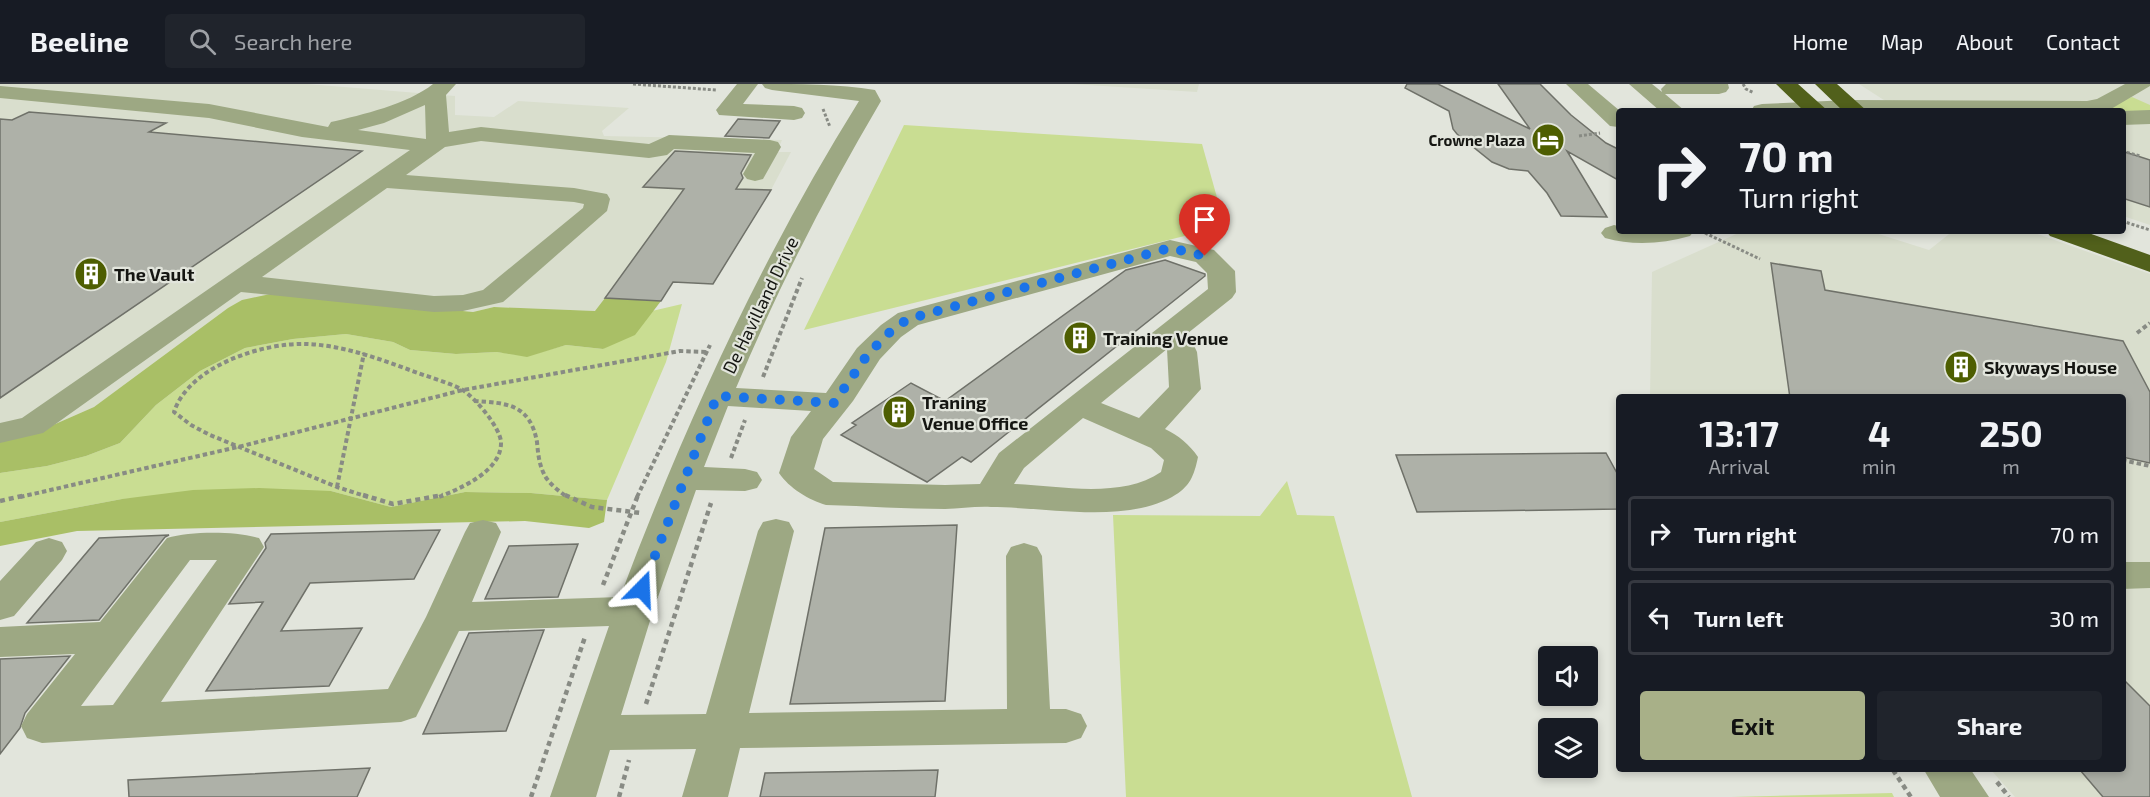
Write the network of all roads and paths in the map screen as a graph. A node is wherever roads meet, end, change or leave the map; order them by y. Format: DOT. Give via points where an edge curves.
graph roads {
  1 [pos="748,84"];
  2 [pos="772,84"];
  3 [pos="1576,84"];
  4 [pos="1639,84"];
  5 [pos="1718,84"];
  6 [pos="1786,84"];
  7 [pos="1825,84"];
  8 [pos="1851,84"];
  9 [pos="440,88"];
  10 [pos="1671,89"];
  11 [pos="0,92"];
  12 [pos="2141,92"];
  13 [pos="1937,107"];
  14 [pos="1670,108"];
  15 [pos="1813,108"];
  16 [pos="1853,108"];
  17 [pos="794,113"];
  18 [pos="2150,117"];
  19 [pos="2126,118"];
  20 [pos="1616,119"];
  21 [pos="302,130"];
  22 [pos="434,143"];
  23 [pos="2126,152"];
  24 [pos="2140,156"];
  25 [pos="755,174"];
  26 [pos="381,180"];
  27 [pos="2126,221"];
  28 [pos="2150,230"];
  29 [pos="1625,234"];
  30 [pos="1672,234"];
  31 [pos="1708,234"];
  32 [pos="2067,234"];
  33 [pos="2116,234"];
  34 [pos="2150,246"];
  35 [pos="1760,259"];
  36 [pos="2150,264"];
  37 [pos="235,283"];
  38 [pos="2150,323"];
  39 [pos="1173,332"];
  40 [pos="2137,333"];
  41 [pos="364,353"];
  42 [pos="735,353"];
  43 [pos="463,390"];
  44 [pos="717,396"];
  45 [pos="473,401"];
  46 [pos="834,403"];
  47 [pos="1079,405"];
  48 [pos="351,418"];
  49 [pos="1144,432"];
  50 [pos="0,433"];
  51 [pos="242,446"];
  52 [pos="2126,461"];
  53 [pos="2150,466"];
  54 [pos="684,478"];
  55 [pos="745,480"];
  56 [pos="337,487"];
  57 [pos="990,495"];
  58 [pos="0,501"];
  59 [pos="668,522"];
  60 [pos="776,531"];
  61 [pos="483,532"];
  62 [pos="49,551"];
  63 [pos="1024,556"];
  64 [pos="2150,575"];
  65 [pos="2126,576"];
  66 [pos="0,606"];
  67 [pos="634,611"];
  68 [pos="446,617"];
  69 [pos="110,637"];
  70 [pos="0,642"];
  71 [pos="124,722"];
  72 [pos="722,731"];
  73 [pos="595,733"];
  74 [pos="1894,772"];
  75 [pos="1947,772"];
  76 [pos="573,797"];
  77 [pos="705,797"];
  78 [pos="1911,797"];
  79 [pos="1966,797"];
  1 -- 17 [label="street" via="727,110"];
  2 -- 42 [label="street, De Havilland Drive" via="853,90 868,94 870,101 795,231"];
  3 -- 20 [label="street"];
  4 -- 14 [label="street"];
  5 -- 10 [label="street" via="1719,88"];
  6 -- 15 [label="highway"];
  7 -- 16 [label="highway"];
  8 -- 13 [label="street" via="1897,101"];
  9 -- 21 [label="street" via="393,113 355,126"];
  9 -- 22 [label="street"];
  11 -- 21 [label="street" via="209,111"];
  12 -- 13 [label="street" via="2087,107"];
  13 -- 16 [label="street"];
  18 -- 19 [label="street"];
  21 -- 22 [label="street"];
  22 -- 25 [label="street" via="481,134 649,151 660,150 669,142 770,147"];
  22 -- 26 [label="street"];
  23 -- 24 [label="path"];
  26 -- 37 [label="street"];
  26 -- 37 [label="street" via="598,199 594,212 493,296 463,303"];
  27 -- 28 [label="path"];
  29 -- 30 [label="street"];
  31 -- 35 [label="path"];
  32 -- 36 [label="highway"];
  33 -- 34 [label="highway"];
  37 -- 50 [label="street" via="32,426"];
  38 -- 40 [label="path"];
  39 -- 46 [label="street" via="1222,292 1221,271 1205,256 1170,248 908,319 868,354"];
  39 -- 47 [label="street"];
  39 -- 49 [label="street" via="1182,344 1185,389"];
  41 -- 43 [label="path"];
  41 -- 48 [label="path"];
  41 -- 51 [label="path" via="308,344 273,347 239,356 202,375 185,389 174,412 210,435"];
  42 -- 43 [label="path" via="681,351"];
  42 -- 44 [label="street, De Havilland Drive"];
  43 -- 45 [label="path"];
  43 -- 48 [label="path"];
  44 -- 46 [label="street"];
  44 -- 54 [label="street, De Havilland Drive"];
  45 -- 56 [label="path" via="497,426 501,444 492,465 469,484 436,498 393,504"];
  45 -- 59 [label="path" via="497,403 523,412 534,430 543,475 563,494 589,508 631,510"];
  46 -- 57 [label="street" via="807,437 796,473 826,494"];
  47 -- 49 [label="street"];
  47 -- 57 [label="street" via="1011,461"];
  48 -- 51 [label="path"];
  48 -- 56 [label="path"];
  49 -- 57 [label="street" via="1163,441 1181,457 1177,477 1160,489 1138,497 1102,500"];
  51 -- 56 [label="path"];
  51 -- 58 [label="path"];
  52 -- 53 [label="path"];
  54 -- 55 [label="street"];
  54 -- 59 [label="street, De Havilland Drive"];
  59 -- 67 [label="street, De Havilland Drive"];
  60 -- 72 [label="street"];
  61 -- 68 [label="street"];
  62 -- 66 [label="street"];
  63 -- 72 [label="street" via="1048,726"];
  64 -- 65 [label="street"];
  67 -- 68 [label="street"];
  67 -- 73 [label="street, De Havilland Drive"];
  68 -- 71 [label="street" via="401,705"];
  69 -- 70 [label="street"];
  69 -- 71 [label="street" via="42,726"];
  69 -- 71 [label="street" via="180,547 246,547"];
  72 -- 73 [label="street"];
  72 -- 77 [label="street"];
  73 -- 76 [label="street, De Havilland Drive"];
  74 -- 78 [label="path"];
  75 -- 79 [label="street"];
}
